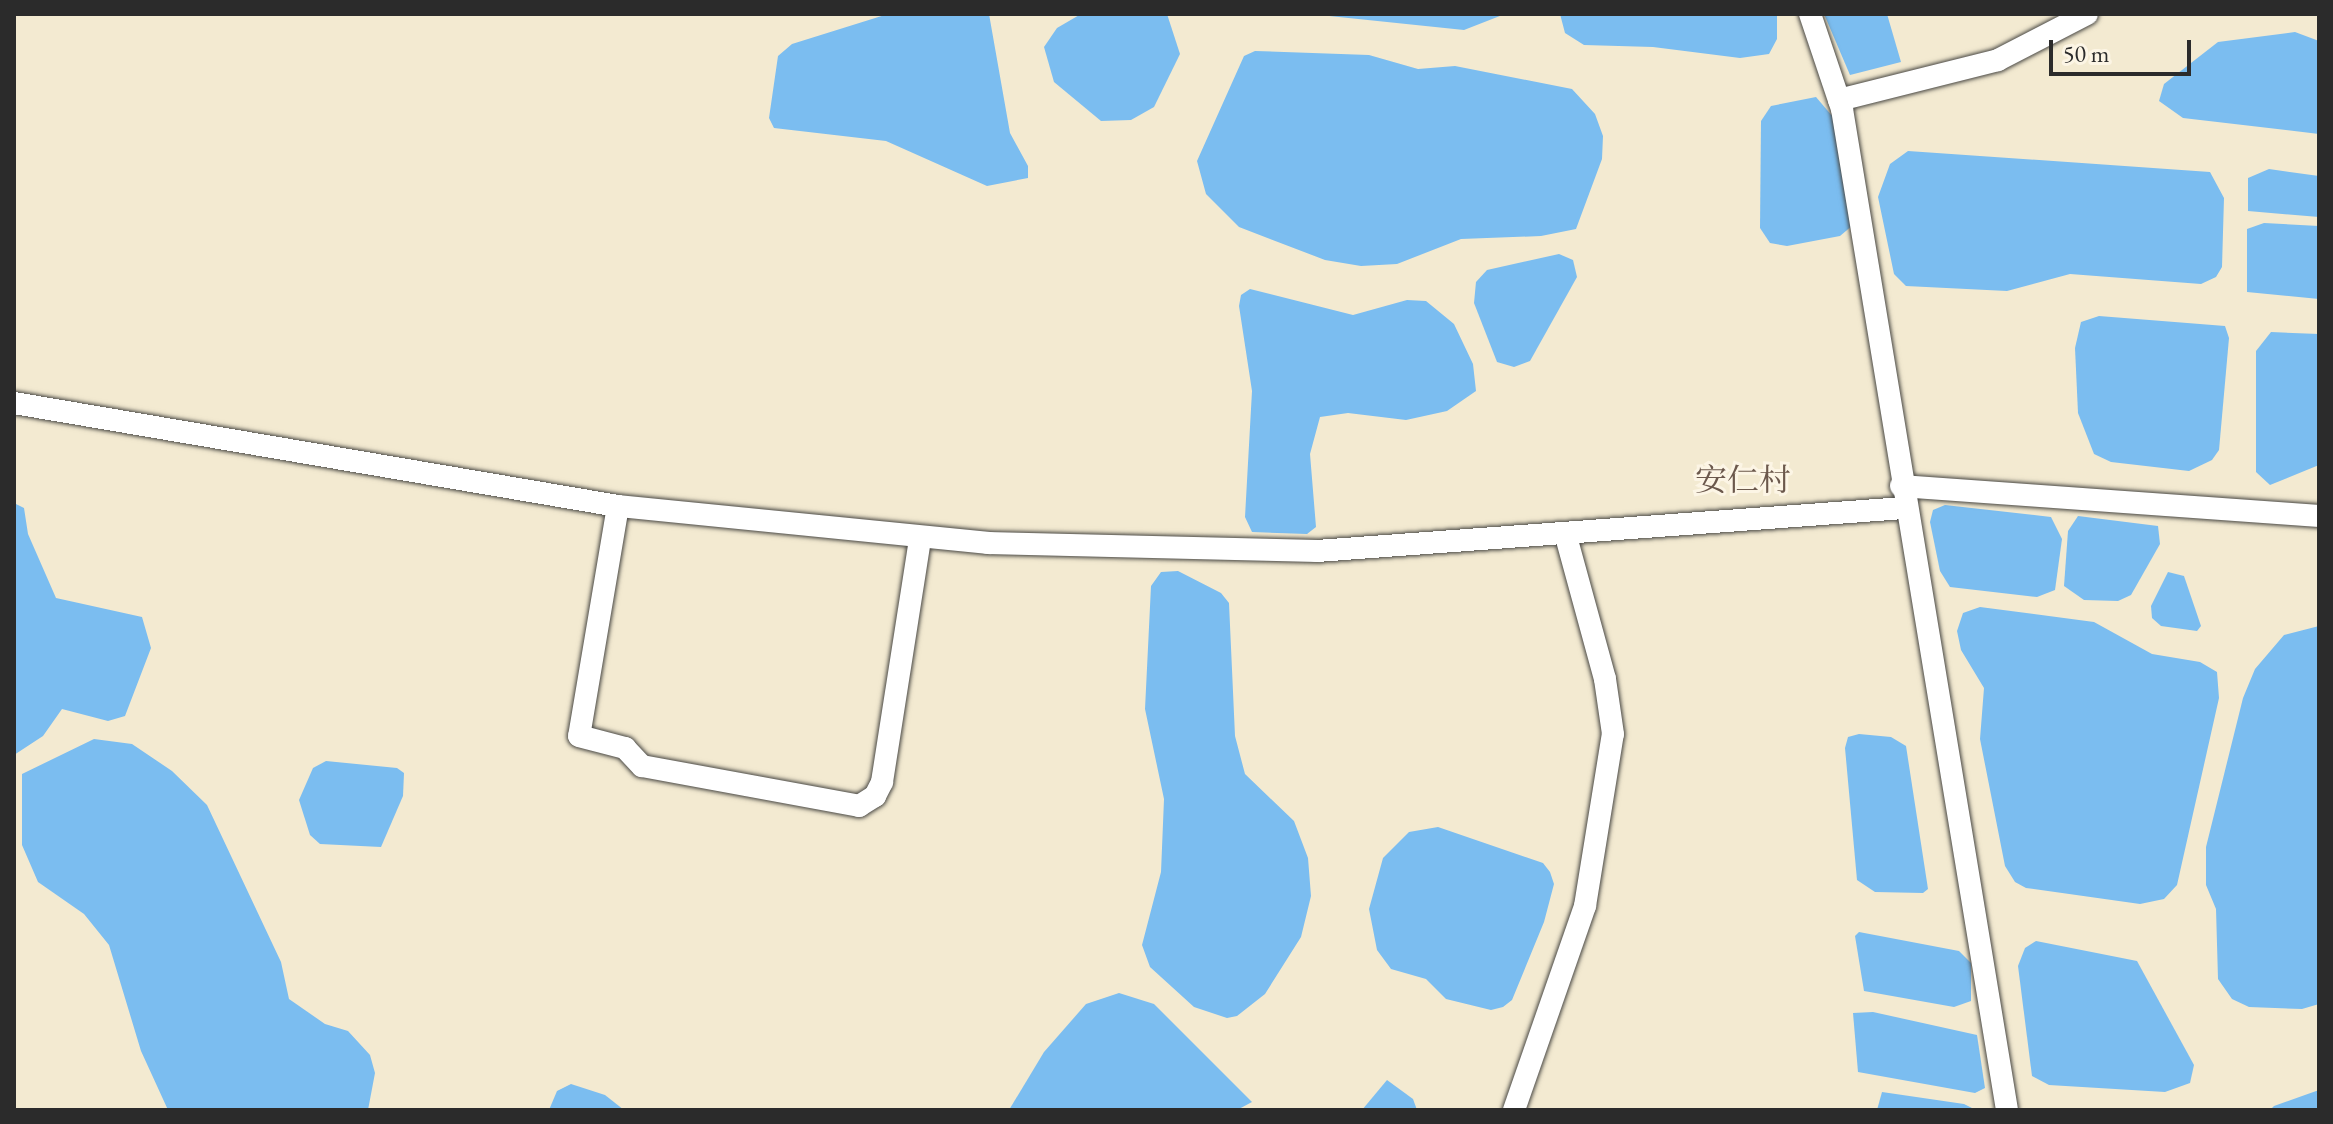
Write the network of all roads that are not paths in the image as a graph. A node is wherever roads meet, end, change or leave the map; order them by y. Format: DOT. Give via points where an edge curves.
graph roads {
  1 [pos="1810,14"];
  2 [pos="2087,14"];
  3 [pos="1839,100"];
  4 [pos="14,403"];
  5 [pos="1903,497"];
  6 [pos="618,506"];
  7 [pos="2319,516"];
  8 [pos="1565,533"];
  9 [pos="920,538"];
  10 [pos="1514,1110"];
  11 [pos="2007,1110"];
  1 -- 3 [label="street"];
  2 -- 3 [label="street" via="1998,60"];
  3 -- 5 [label="street"];
  4 -- 6 [label="street"];
  5 -- 7 [label="street"];
  5 -- 8 [label="street"];
  5 -- 11 [label="street"];
  6 -- 9 [label="street"];
  6 -- 9 [label="street" via="579,736 625,748 642,766 859,806 875,796 882,782"];
  8 -- 9 [label="street" via="1267,552"];
  8 -- 10 [label="street" via="1605,679 1613,734 1585,906"];
}
